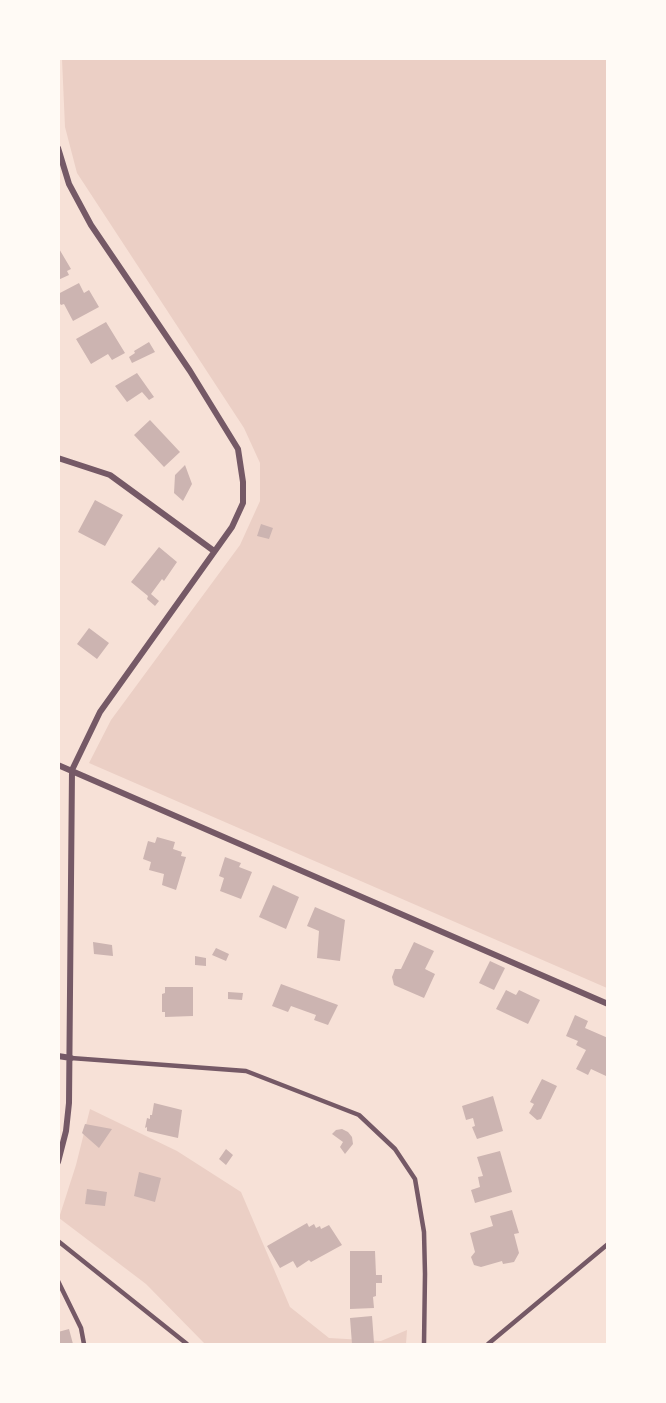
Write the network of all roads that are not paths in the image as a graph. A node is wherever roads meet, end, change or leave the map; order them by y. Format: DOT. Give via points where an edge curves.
graph roads {
  1 [pos="58,148"];
  2 [pos="58,458"];
  3 [pos="214,551"];
  4 [pos="58,765"];
  5 [pos="72,770"];
  6 [pos="608,1004"];
  7 [pos="58,1056"];
  8 [pos="71,1058"];
  9 [pos="58,1162"];
  10 [pos="58,1241"];
  11 [pos="608,1244"];
  12 [pos="58,1281"];
  13 [pos="84,1344"];
  14 [pos="187,1344"];
  15 [pos="424,1344"];
  16 [pos="488,1344"];
  1 -- 3 [label="street" via="69,184 91,225 238,449 243,503"];
  2 -- 3 [label="street" via="110,475"];
  3 -- 5 [label="street" via="100,712"];
  4 -- 5 [label="street"];
  5 -- 6 [label="street"];
  5 -- 8 [label="street"];
  7 -- 8 [label="street"];
  8 -- 9 [label="street" via="66,1131"];
  8 -- 15 [label="lane" via="246,1071 359,1115 395,1149 415,1179 424,1232"];
  10 -- 14 [label="lane"];
  11 -- 16 [label="lane"];
  12 -- 13 [label="lane" via="81,1328"];
}
